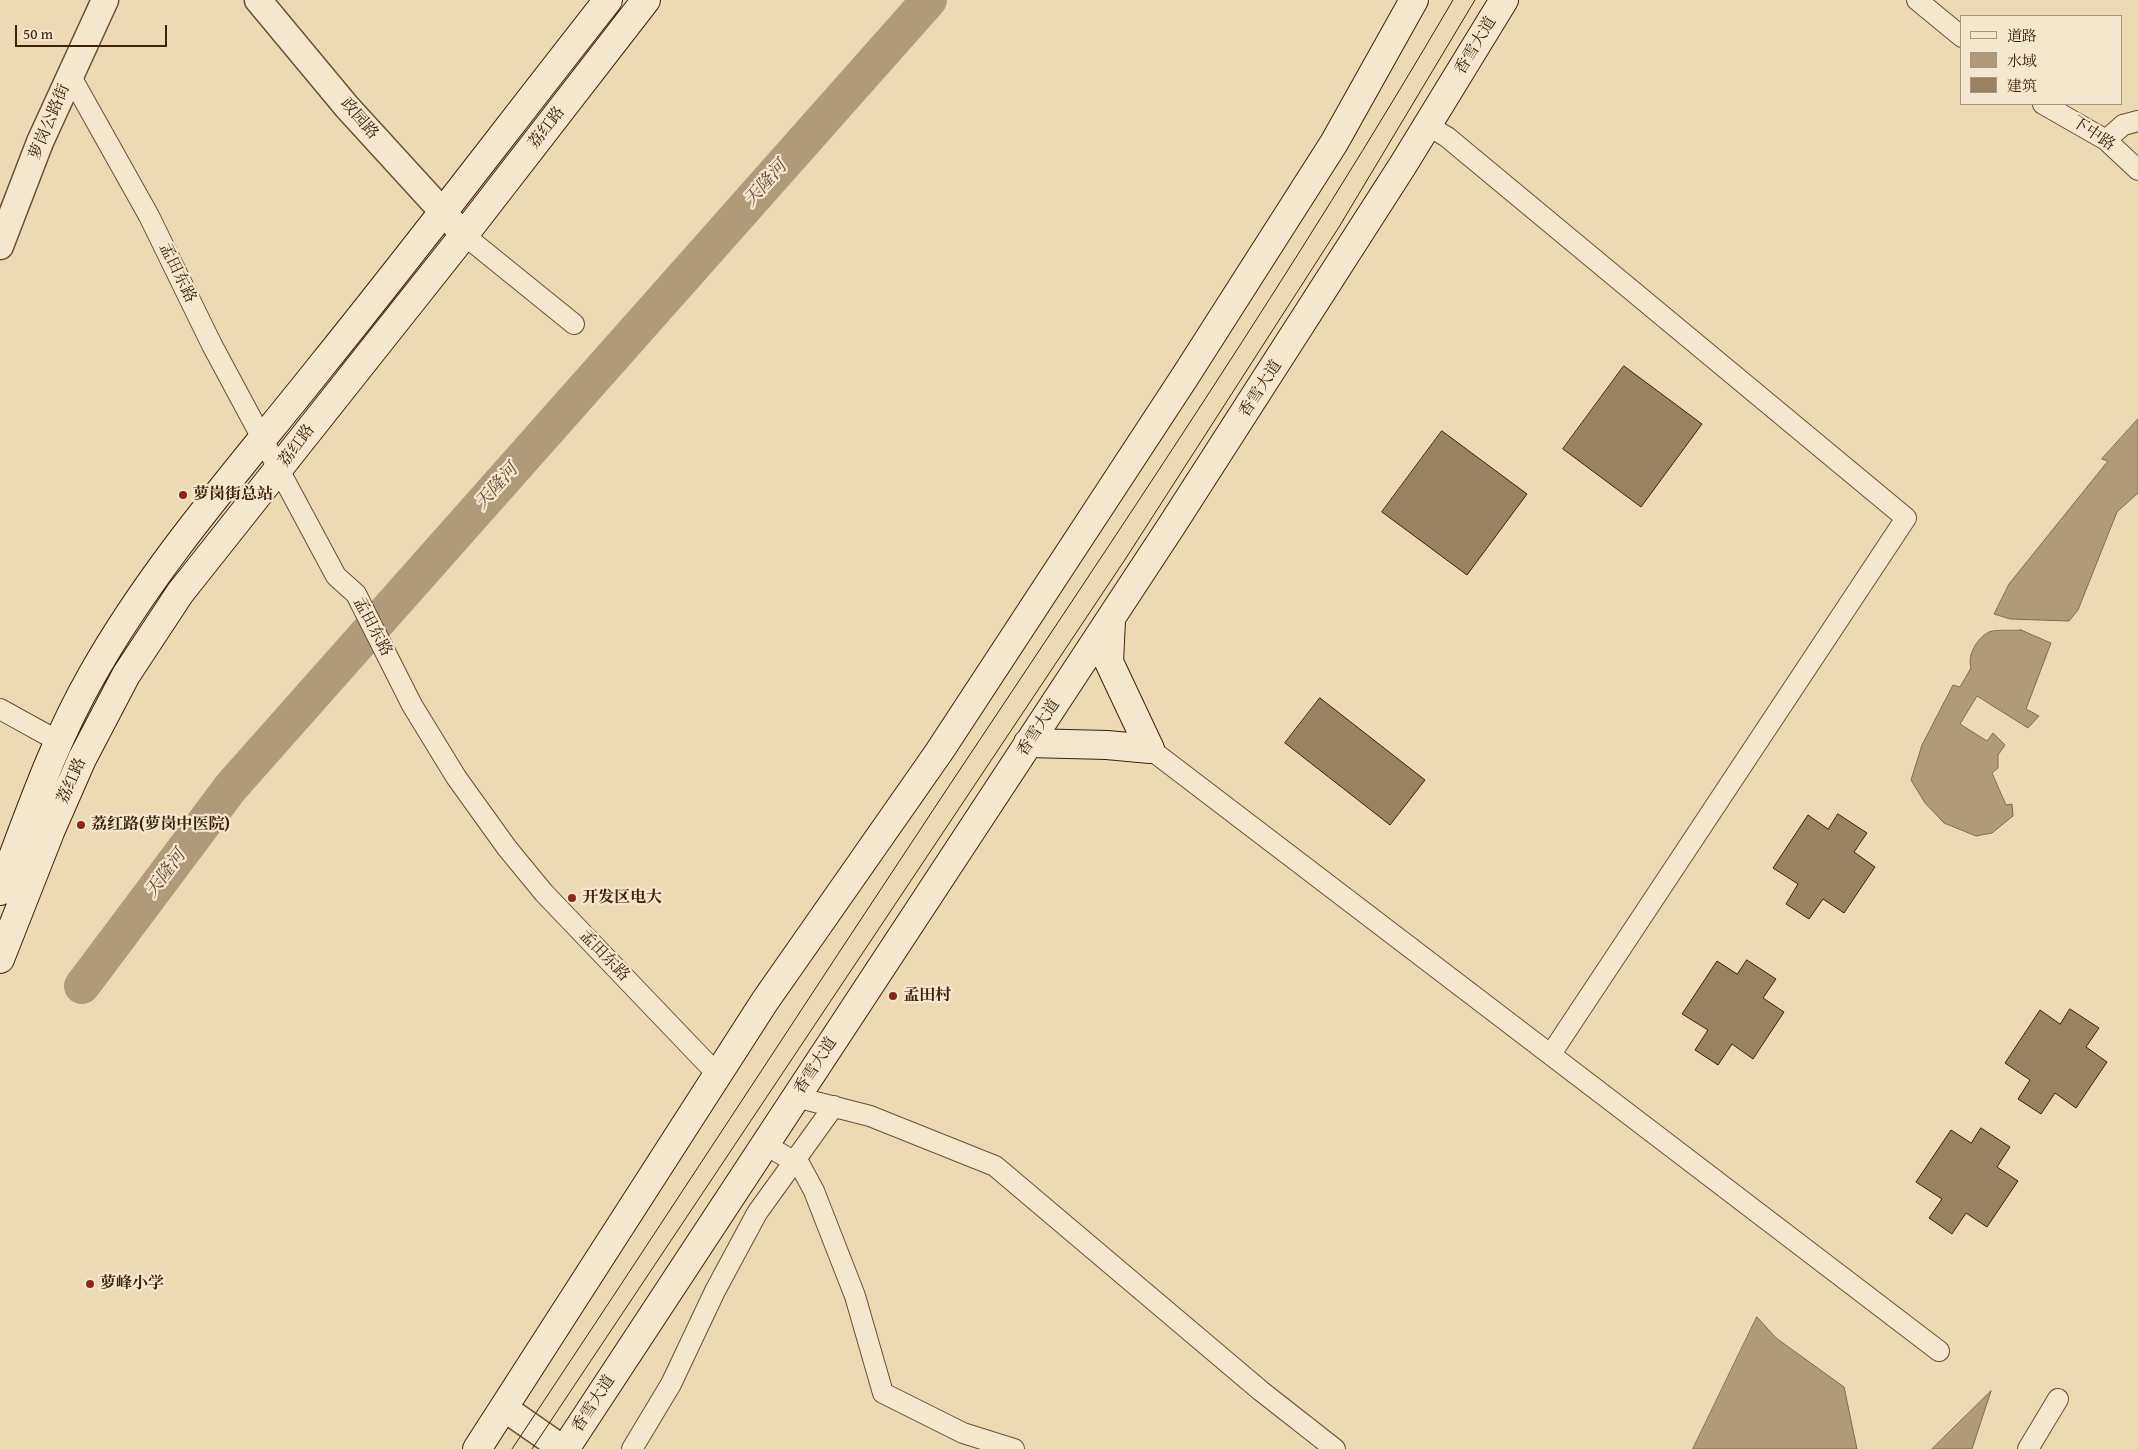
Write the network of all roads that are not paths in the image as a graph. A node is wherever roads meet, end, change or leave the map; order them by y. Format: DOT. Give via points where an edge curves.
graph roads {
  1 [pos="105,0"];
  2 [pos="258,0"];
  3 [pos="608,0"];
  4 [pos="646,0"];
  5 [pos="1414,0"];
  6 [pos="1504,0"];
  7 [pos="1917,0"];
  8 [pos="1960,35"];
  9 [pos="70,75"];
  10 [pos="2045,105"];
  11 [pos="2138,121"];
  12 [pos="1428,126"];
  13 [pos="2106,140"];
  14 [pos="2138,170"];
  15 [pos="442,213"];
  16 [pos="464,235"];
  17 [pos="0,246"];
  18 [pos="574,324"];
  19 [pos="263,439"];
  20 [pos="278,470"];
  21 [pos="1111,619"];
  22 [pos="80,697"];
  23 [pos="0,709"];
  24 [pos="105,711"];
  25 [pos="58,741"];
  26 [pos="1028,744"];
  27 [pos="1150,749"];
  28 [pos="0,891"];
  29 [pos="0,959"];
  30 [pos="1551,1054"];
  31 [pos="718,1075"];
  32 [pos="796,1097"];
  33 [pos="834,1106"];
  34 [pos="764,1144"];
  35 [pos="794,1162"];
  36 [pos="1939,1351"];
  37 [pos="2058,1399"];
  38 [pos="504,1408"];
  39 [pos="477,1449"];
  40 [pos="564,1449"];
  41 [pos="632,1449"];
  42 [pos="1014,1449"];
  43 [pos="1335,1449"];
  44 [pos="2028,1449"];
  1 -- 9 [label="street, 萝岗公路街"];
  2 -- 15 [label="street, 政园路"];
  3 -- 15 [label="main road, 荔红路"];
  4 -- 16 [label="main road, 荔红路"];
  5 -- 31 [label="main road" via="1334,142 1186,375 939,752"];
  6 -- 12 [label="main road, 香雪大道"];
  7 -- 8 [label="street"];
  9 -- 17 [label="street, 萝岗公路街"];
  9 -- 19 [label="street, 孟田东路" via="149,216 212,345"];
  10 -- 13 [label="street, 下中路"];
  11 -- 13 [label="street" via="2123,125"];
  12 -- 21 [label="main road, 香雪大道"];
  12 -- 30 [label="street" via="1447,137 1906,518"];
  13 -- 14 [label="street, 下中路"];
  15 -- 16 [label="street, 政园路"];
  15 -- 19 [label="main road, 荔红路"];
  16 -- 18 [label="street"];
  16 -- 20 [label="main road, 荔红路"];
  19 -- 20 [label="street, 孟田东路"];
  19 -- 22 [label="main road, 荔红路" via="200,516 129,614"];
  20 -- 24 [label="main road, 荔红路" via="180,593"];
  20 -- 31 [label="street, 孟田东路" via="336,576 356,594 412,705 451,770 507,848 544,893"];
  21 -- 26 [label="main road, 香雪大道"];
  21 -- 27 [label="main road" via="1109,662"];
  22 -- 24 [label="street"];
  22 -- 25 [label="main road, 荔红路"];
  23 -- 25 [label="street"];
  24 -- 29 [label="main road, 荔红路" via="50,832"];
  25 -- 28 [label="main road, 荔红路"];
  26 -- 27 [label="main road"];
  26 -- 32 [label="main road, 香雪大道"];
  27 -- 30 [label="street"];
  30 -- 36 [label="street"];
  31 -- 38 [label="main road"];
  32 -- 33 [label="street"];
  32 -- 34 [label="main road, 香雪大道"];
  33 -- 35 [label="street"];
  33 -- 43 [label="street" via="870,1116 995,1166 1261,1391"];
  34 -- 35 [label="street"];
  34 -- 40 [label="main road, 香雪大道"];
  35 -- 41 [label="street" via="757,1213 671,1384"];
  35 -- 42 [label="street" via="800,1165 814,1191 855,1296 882,1393 963,1433"];
  37 -- 44 [label="street"];
  38 -- 39 [label="main road"];
  38 -- 40 [label="street"];
}
